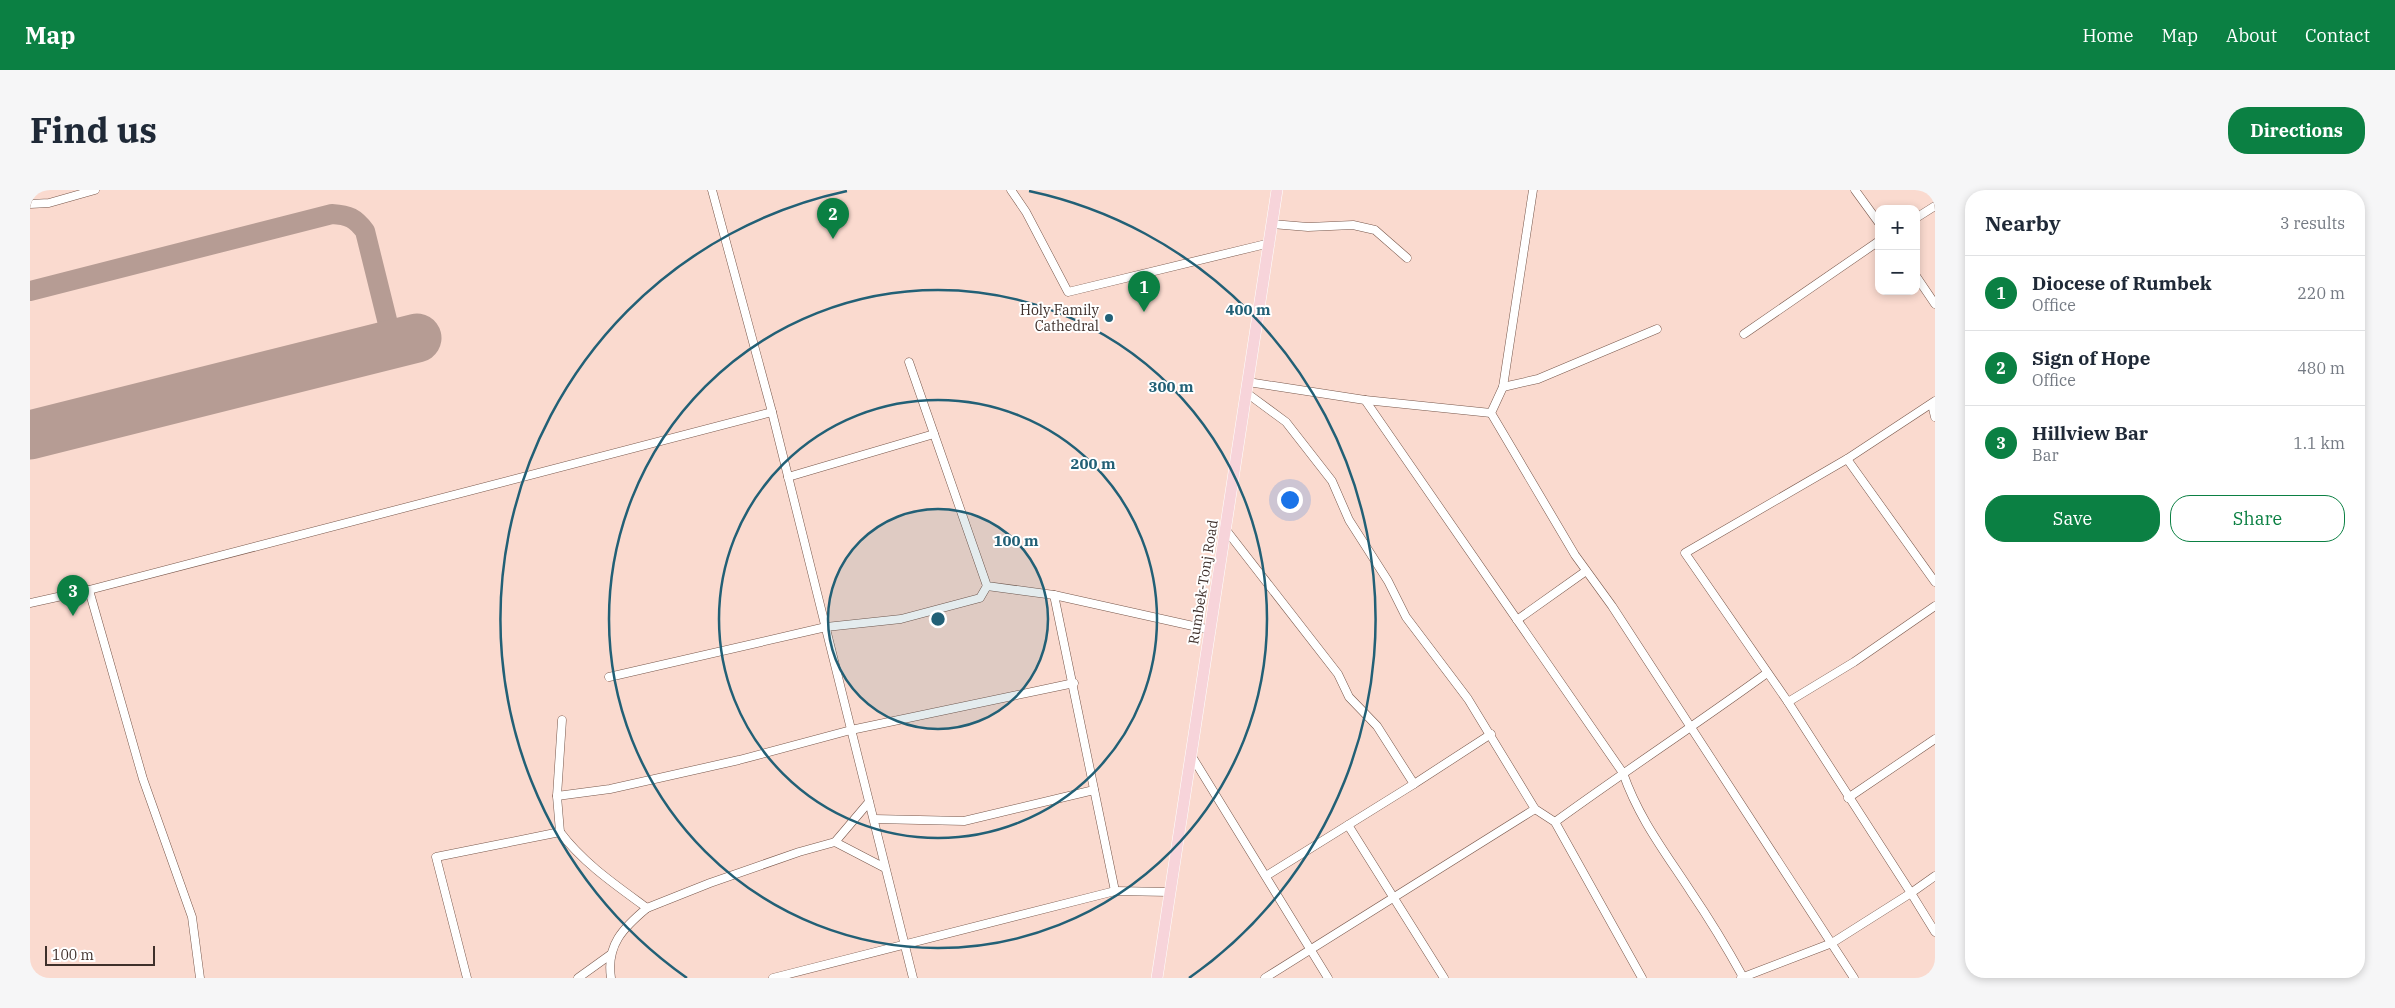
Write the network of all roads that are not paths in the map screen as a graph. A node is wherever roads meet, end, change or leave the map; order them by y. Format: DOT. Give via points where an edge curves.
graph roads {
  1 [pos="95,190"];
  2 [pos="712,190"];
  3 [pos="1011,190"];
  4 [pos="1277,190"];
  5 [pos="1534,190"];
  6 [pos="1855,190"];
  7 [pos="30,204"];
  8 [pos="1935,206"];
  9 [pos="1920,215"];
  10 [pos="1875,218"];
  11 [pos="1272,224"];
  12 [pos="1270,243"];
  13 [pos="1875,244"];
  14 [pos="1407,258"];
  15 [pos="1920,282"];
  16 [pos="1935,304"];
  17 [pos="1657,329"];
  18 [pos="1744,334"];
  19 [pos="909,362"];
  20 [pos="1503,387"];
  21 [pos="1248,388"];
  22 [pos="1365,400"];
  23 [pos="1933,403"];
  24 [pos="772,412"];
  25 [pos="1491,413"];
  26 [pos="1935,417"];
  27 [pos="934,434"];
  28 [pos="1847,458"];
  29 [pos="788,477"];
  30 [pos="1226,530"];
  31 [pos="1586,570"];
  32 [pos="1935,582"];
  33 [pos="987,586"];
  34 [pos="89,590"];
  35 [pos="1054,595"];
  36 [pos="30,603"];
  37 [pos="1935,606"];
  38 [pos="1517,620"];
  39 [pos="826,627"];
  40 [pos="1211,630"];
  41 [pos="1767,673"];
  42 [pos="609,676"];
  43 [pos="1074,683"];
  44 [pos="1788,702"];
  45 [pos="562,720"];
  46 [pos="1692,728"];
  47 [pos="851,730"];
  48 [pos="1491,734"];
  49 [pos="1935,739"];
  50 [pos="1192,755"];
  51 [pos="1623,773"];
  52 [pos="1414,784"];
  53 [pos="1094,790"];
  54 [pos="557,796"];
  55 [pos="1848,798"];
  56 [pos="869,802"];
  57 [pos="1535,809"];
  58 [pos="874,819"];
  59 [pos="1555,822"];
  60 [pos="1348,825"];
  61 [pos="560,832"];
  62 [pos="835,842"];
  63 [pos="885,868"];
  64 [pos="1266,876"];
  65 [pos="1935,876"];
  66 [pos="1115,891"];
  67 [pos="1169,892"];
  68 [pos="1911,893"];
  69 [pos="1394,898"];
  70 [pos="647,908"];
  71 [pos="1935,932"];
  72 [pos="1832,943"];
  73 [pos="905,946"];
  74 [pos="1311,950"];
  75 [pos="610,955"];
  76 [pos="200,978"];
  77 [pos="467,978"];
  78 [pos="578,978"];
  79 [pos="611,978"];
  80 [pos="773,978"];
  81 [pos="913,978"];
  82 [pos="1157,978"];
  83 [pos="1265,978"];
  84 [pos="1328,978"];
  85 [pos="1444,978"];
  86 [pos="1642,978"];
  87 [pos="1742,978"];
  88 [pos="1854,978"];
  1 -- 7 [label="street" via="50,203"];
  2 -- 24 [label="street"];
  3 -- 12 [label="street" via="1068,292"];
  4 -- 11 [label="main road, Rumbek-Tonj Road"];
  5 -- 20 [label="street"];
  6 -- 10 [label="street"];
  8 -- 9 [label="street"];
  11 -- 12 [label="main road, Rumbek-Tonj Road"];
  11 -- 14 [label="street" via="1308,227 1353,225 1375,230"];
  12 -- 21 [label="main road, Rumbek-Tonj Road"];
  13 -- 18 [label="street"];
  15 -- 16 [label="street"];
  17 -- 20 [label="street" via="1538,379"];
  19 -- 27 [label="street"];
  20 -- 25 [label="street"];
  21 -- 22 [label="street"];
  21 -- 30 [label="main road, Rumbek-Tonj Road"];
  21 -- 48 [label="street" via="1286,422 1332,481 1349,520 1384,574 1406,617"];
  22 -- 25 [label="street"];
  22 -- 38 [label="street"];
  23 -- 26 [label="street"];
  23 -- 28 [label="street"];
  24 -- 29 [label="street"];
  24 -- 34 [label="street"];
  25 -- 31 [label="street"];
  27 -- 29 [label="street"];
  27 -- 33 [label="street"];
  28 -- 32 [label="street"];
  28 -- 41 [label="street" via="1685,554"];
  29 -- 39 [label="street"];
  30 -- 40 [label="main road, Rumbek-Tonj Road"];
  30 -- 52 [label="street" via="1338,674 1349,697 1377,726"];
  31 -- 38 [label="street"];
  31 -- 46 [label="street"];
  33 -- 35 [label="street"];
  33 -- 39 [label="street" via="980,598 901,619"];
  34 -- 36 [label="street"];
  34 -- 76 [label="street" via="143,779 192,916"];
  35 -- 40 [label="street"];
  35 -- 43 [label="street"];
  37 -- 44 [label="street" via="1854,662"];
  38 -- 51 [label="street"];
  39 -- 42 [label="street"];
  39 -- 47 [label="street"];
  40 -- 50 [label="main road, Rumbek-Tonj Road"];
  41 -- 44 [label="street"];
  41 -- 46 [label="street"];
  43 -- 47 [label="street"];
  43 -- 53 [label="street"];
  44 -- 55 [label="street"];
  45 -- 54 [label="street"];
  46 -- 51 [label="street"];
  46 -- 72 [label="street"];
  47 -- 54 [label="street" via="739,760 610,789"];
  47 -- 56 [label="street"];
  48 -- 52 [label="street"];
  48 -- 57 [label="street"];
  49 -- 55 [label="street"];
  50 -- 64 [label="street"];
  50 -- 67 [label="main road, Rumbek-Tonj Road"];
  51 -- 59 [label="street"];
  51 -- 87 [label="street" via="1633,802 1655,841 1713,924"];
  52 -- 60 [label="street"];
  53 -- 58 [label="street" via="964,821"];
  53 -- 66 [label="street"];
  54 -- 61 [label="street"];
  55 -- 68 [label="street"];
  56 -- 58 [label="street"];
  56 -- 62 [label="street"];
  57 -- 59 [label="street"];
  57 -- 69 [label="street"];
  58 -- 63 [label="street"];
  59 -- 86 [label="street"];
  60 -- 64 [label="street"];
  60 -- 69 [label="street"];
  61 -- 70 [label="street" via="604,876"];
  61 -- 77 [label="street" via="436,857"];
  62 -- 63 [label="street"];
  62 -- 70 [label="street" via="710,883"];
  63 -- 73 [label="street"];
  64 -- 74 [label="street"];
  65 -- 68 [label="street"];
  66 -- 67 [label="street"];
  66 -- 73 [label="street"];
  67 -- 82 [label="main road, Rumbek-Tonj Road"];
  68 -- 71 [label="street"];
  68 -- 72 [label="street"];
  69 -- 74 [label="street"];
  69 -- 85 [label="street"];
  70 -- 75 [label="street" via="626,926"];
  72 -- 87 [label="street"];
  72 -- 88 [label="street"];
  73 -- 80 [label="street"];
  73 -- 81 [label="street"];
  74 -- 83 [label="street"];
  74 -- 84 [label="street"];
  75 -- 78 [label="street"];
  75 -- 79 [label="street"];
}
